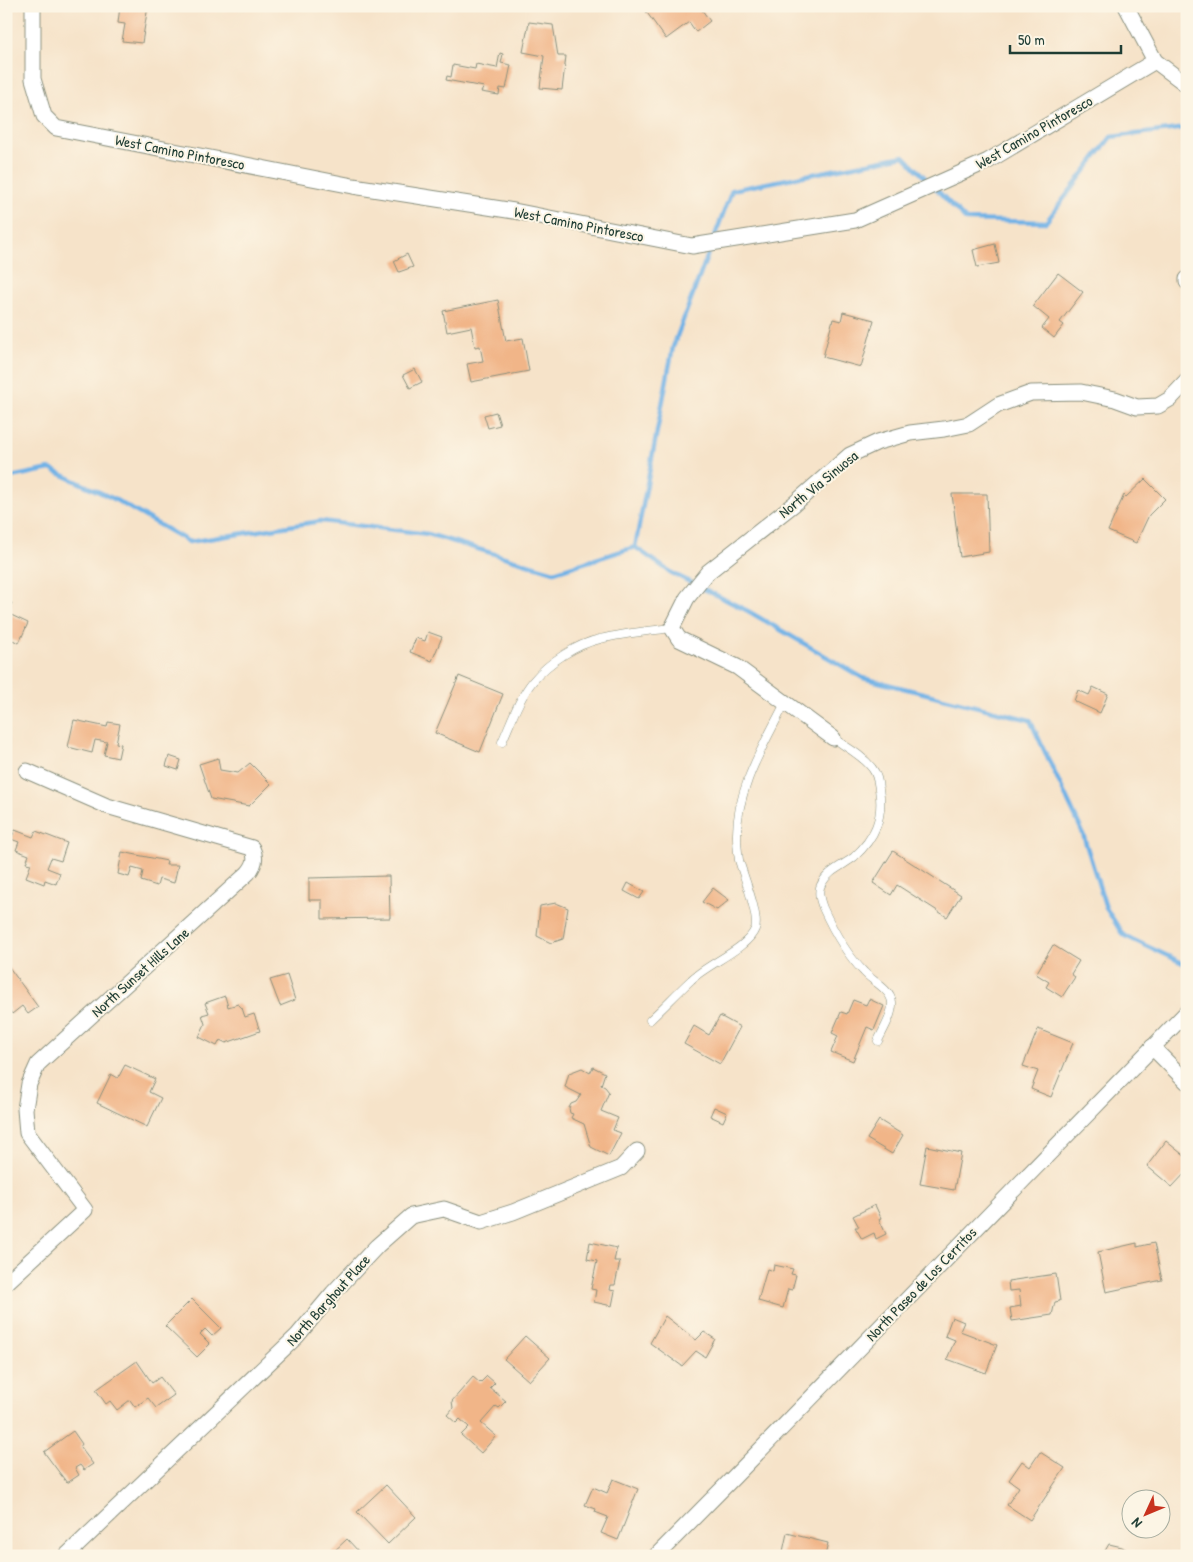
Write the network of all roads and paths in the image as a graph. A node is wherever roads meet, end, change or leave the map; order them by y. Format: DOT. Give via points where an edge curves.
graph roads {
  1 [pos="34,6"];
  2 [pos="1129,8"];
  3 [pos="1154,61"];
  4 [pos="1187,85"];
  5 [pos="1187,381"];
  6 [pos="672,628"];
  7 [pos="785,703"];
  8 [pos="832,738"];
  9 [pos="502,742"];
  10 [pos="27,771"];
  11 [pos="1187,1012"];
  12 [pos="650,1020"];
  13 [pos="878,1041"];
  14 [pos="1152,1047"];
  15 [pos="1187,1082"];
  16 [pos="637,1151"];
  17 [pos="6,1283"];
  18 [pos="66,1556"];
  19 [pos="656,1556"];
  1 -- 3 [label="street, West Camino Pintoresco" via="33,79 44,116 56,128 353,186 514,211 692,246 855,220 988,161"];
  2 -- 3 [label="street"];
  3 -- 4 [label="street"];
  5 -- 6 [label="street, North Via Sinuosa" via="1170,399 1158,406 1137,407 1081,392 1031,393 998,405 969,424 910,433 878,442 850,455 708,572 687,598"];
  6 -- 7 [label="street" via="679,640 736,667"];
  6 -- 9 [label="lane" via="599,639 547,667 524,695"];
  7 -- 8 [label="street"];
  7 -- 12 [label="lane" via="756,760 738,814 739,858 755,911 756,928 749,940 692,979"];
  8 -- 13 [label="lane" via="873,768 881,797 882,809 870,839 834,870 819,889 823,908 855,962 889,994 891,1012"];
  10 -- 17 [label="street, North Sunset Hills Lane" via="107,806 252,848 256,855 253,868 248,873 38,1064 29,1084 25,1108 27,1133 85,1210"];
  11 -- 14 [label="street, North Paseo de Los Cerritos"];
  14 -- 15 [label="street"];
  14 -- 19 [label="street, North Paseo de Los Cerritos"];
  16 -- 18 [label="street, North Barghout Place" via="621,1168 481,1222 444,1209 411,1216 333,1292 297,1336"];
}
